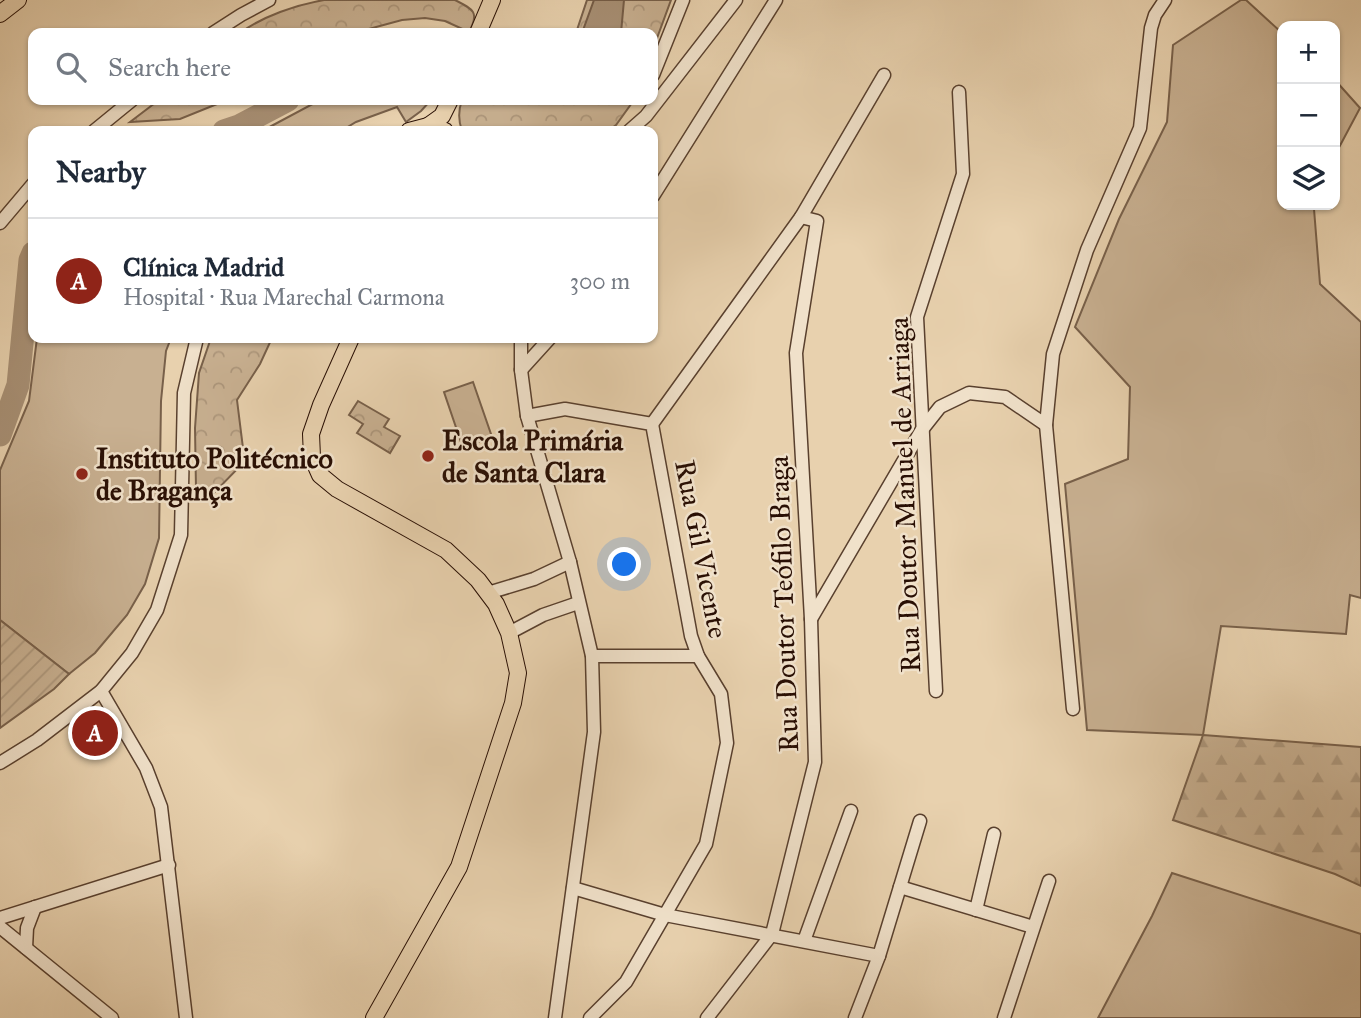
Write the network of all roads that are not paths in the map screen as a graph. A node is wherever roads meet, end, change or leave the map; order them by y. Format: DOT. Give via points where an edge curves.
graph roads {
  1 [pos="18,0"];
  2 [pos="269,0"];
  3 [pos="492,0"];
  4 [pos="683,0"];
  5 [pos="736,0"];
  6 [pos="776,0"];
  7 [pos="1165,0"];
  8 [pos="0,14"];
  9 [pos="221,28"];
  10 [pos="480,28"];
  11 [pos="658,62"];
  12 [pos="884,75"];
  13 [pos="959,92"];
  14 [pos="658,101"];
  15 [pos="126,105"];
  16 [pos="448,105"];
  17 [pos="450,105"];
  18 [pos="645,105"];
  19 [pos="655,105"];
  20 [pos="646,116"];
  21 [pos="100,126"];
  22 [pos="428,126"];
  23 [pos="447,126"];
  24 [pos="635,126"];
  25 [pos="658,188"];
  26 [pos="28,190"];
  27 [pos="801,217"];
  28 [pos="0,223"];
  29 [pos="196,343"];
  30 [pos="349,343"];
  31 [pos="521,343"];
  32 [pos="545,343"];
  33 [pos="521,370"];
  34 [pos="527,416"];
  35 [pos="652,424"];
  36 [pos="1046,425"];
  37 [pos="921,431"];
  38 [pos="570,562"];
  39 [pos="488,593"];
  40 [pos="578,603"];
  41 [pos="811,619"];
  42 [pos="509,633"];
  43 [pos="592,656"];
  44 [pos="698,656"];
  45 [pos="101,691"];
  46 [pos="936,691"];
  47 [pos="1073,709"];
  48 [pos="0,763"];
  49 [pos="851,811"];
  50 [pos="920,821"];
  51 [pos="994,834"];
  52 [pos="169,865"];
  53 [pos="1049,881"];
  54 [pos="900,887"];
  55 [pos="573,888"];
  56 [pos="35,907"];
  57 [pos="976,910"];
  58 [pos="665,915"];
  59 [pos="0,918"];
  60 [pos="0,927"];
  61 [pos="1033,927"];
  62 [pos="772,934"];
  63 [pos="803,941"];
  64 [pos="26,948"];
  65 [pos="878,956"];
  66 [pos="112,1018"];
  67 [pos="186,1018"];
  68 [pos="374,1018"];
  69 [pos="555,1018"];
  70 [pos="590,1018"];
  71 [pos="708,1018"];
  72 [pos="855,1018"];
  73 [pos="1004,1018"];
  1 -- 8 [label="main road"];
  2 -- 9 [label="street"];
  3 -- 10 [label="main road"];
  4 -- 11 [label="street"];
  5 -- 14 [label="street"];
  6 -- 25 [label="street"];
  7 -- 36 [label="street" via="1152,28 1140,128 1087,250 1053,354"];
  12 -- 27 [label="street"];
  13 -- 37 [label="street, Rua Doutor Manuel de Arriaga" via="962,174 917,317"];
  15 -- 21 [label="street"];
  16 -- 22 [label="main road"];
  17 -- 23 [label="main road"];
  18 -- 20 [label="street"];
  19 -- 20 [label="street"];
  20 -- 24 [label="street"];
  26 -- 28 [label="street"];
  27 -- 35 [label="street"];
  27 -- 41 [label="street, Rua Doutor Teófilo Braga" via="817,221 796,353"];
  29 -- 45 [label="street" via="184,393 181,535 158,610"];
  30 -- 39 [label="main road" via="311,434 312,457 320,475 446,550"];
  31 -- 33 [label="street"];
  32 -- 33 [label="street"];
  33 -- 34 [label="street"];
  34 -- 35 [label="street" via="565,409"];
  34 -- 38 [label="street"];
  35 -- 44 [label="street, Rua Gil Vicente"];
  36 -- 37 [label="street" via="1005,397 970,393 940,407"];
  36 -- 47 [label="street"];
  37 -- 41 [label="street"];
  37 -- 46 [label="street, Rua Doutor Manuel de Arriaga"];
  38 -- 39 [label="street"];
  38 -- 40 [label="street"];
  39 -- 42 [label="main road"];
  40 -- 42 [label="street"];
  40 -- 43 [label="street"];
  41 -- 62 [label="street, Rua Doutor Teófilo Braga" via="816,762"];
  42 -- 68 [label="main road" via="518,673 513,703 459,867"];
  43 -- 44 [label="street"];
  43 -- 55 [label="street" via="594,732"];
  44 -- 58 [label="street, Rua Gil Vicente" via="721,694 727,743 706,844"];
  45 -- 48 [label="street"];
  45 -- 52 [label="street" via="146,768 161,807"];
  49 -- 63 [label="street"];
  50 -- 54 [label="street"];
  51 -- 57 [label="street"];
  52 -- 56 [label="street"];
  52 -- 67 [label="street"];
  53 -- 61 [label="street"];
  54 -- 57 [label="street"];
  54 -- 65 [label="street"];
  55 -- 58 [label="street"];
  55 -- 69 [label="street"];
  56 -- 59 [label="street"];
  56 -- 64 [label="street"];
  57 -- 61 [label="street"];
  58 -- 62 [label="street"];
  58 -- 70 [label="street, Rua Gil Vicente" via="626,982"];
  60 -- 64 [label="street"];
  61 -- 73 [label="street"];
  62 -- 63 [label="street"];
  62 -- 71 [label="street, Rua Doutor Teófilo Braga"];
  63 -- 65 [label="street"];
  64 -- 66 [label="street"];
  65 -- 72 [label="street"];
}
